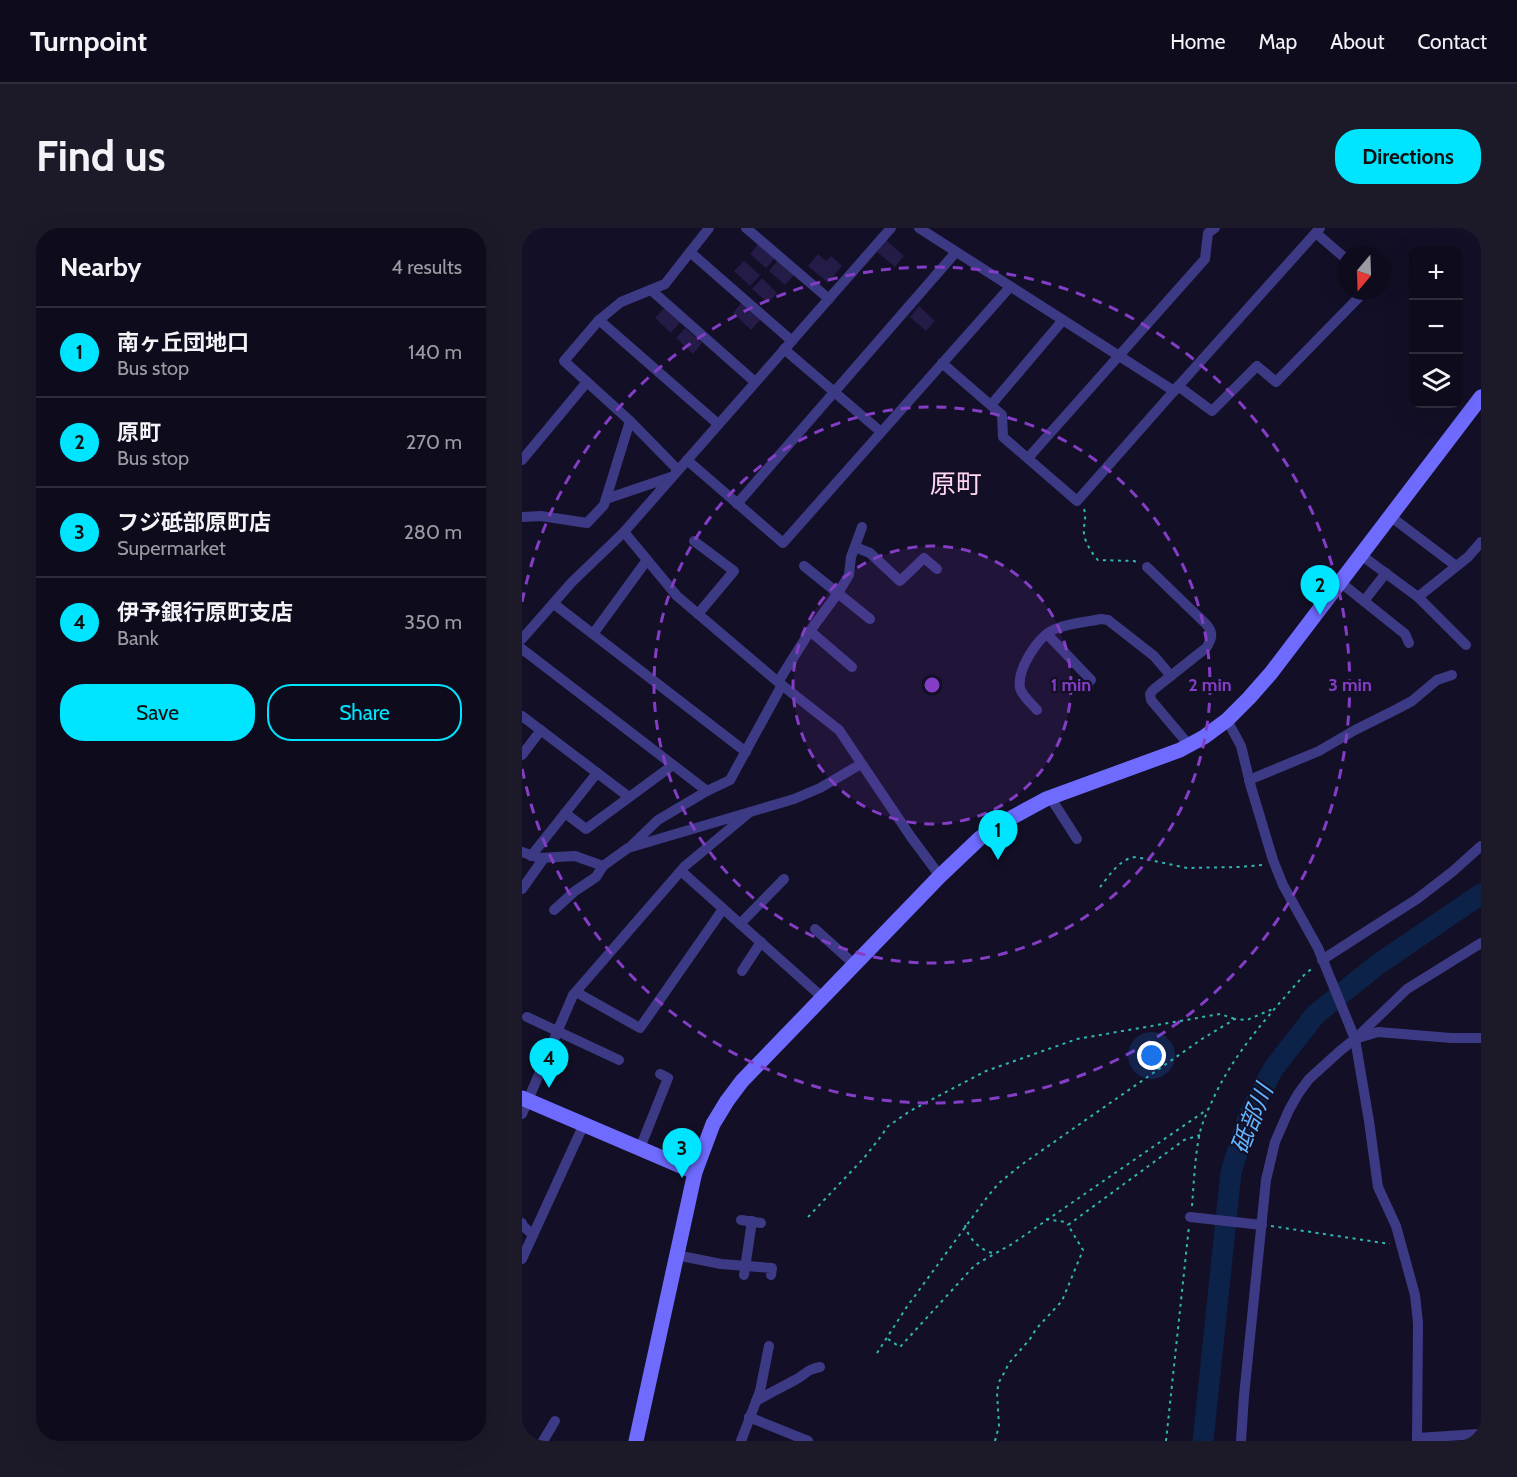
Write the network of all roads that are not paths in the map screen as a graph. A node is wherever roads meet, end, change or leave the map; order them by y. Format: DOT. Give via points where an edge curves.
graph roads {
  1 [pos="709,228"];
  2 [pos="746,228"];
  3 [pos="891,228"];
  4 [pos="919,228"];
  5 [pos="1215,228"];
  6 [pos="1318,230"];
  7 [pos="1337,250"];
  8 [pos="690,252"];
  9 [pos="956,252"];
  10 [pos="1010,287"];
  11 [pos="651,290"];
  12 [pos="829,299"];
  13 [pos="1356,300"];
  14 [pos="599,320"];
  15 [pos="1063,320"];
  16 [pos="788,345"];
  17 [pos="1120,356"];
  18 [pos="942,363"];
  19 [pos="587,382"];
  20 [pos="755,382"];
  21 [pos="1176,388"];
  22 [pos="834,392"];
  23 [pos="1481,397"];
  24 [pos="991,405"];
  25 [pos="630,422"];
  26 [pos="718,424"];
  27 [pos="881,432"];
  28 [pos="1028,458"];
  29 [pos="522,460"];
  30 [pos="687,460"];
  31 [pos="675,473"];
  32 [pos="606,499"];
  33 [pos="737,504"];
  34 [pos="1390,516"];
  35 [pos="522,517"];
  36 [pos="862,527"];
  37 [pos="624,532"];
  38 [pos="694,541"];
  39 [pos="1481,542"];
  40 [pos="855,547"];
  41 [pos="1361,555"];
  42 [pos="647,560"];
  43 [pos="804,566"];
  44 [pos="1456,566"];
  45 [pos="1147,567"];
  46 [pos="937,568"];
  47 [pos="1386,573"];
  48 [pos="1340,582"];
  49 [pos="838,593"];
  50 [pos="1418,597"];
  51 [pos="1364,602"];
  52 [pos="554,604"];
  53 [pos="698,614"];
  54 [pos="870,619"];
  55 [pos="810,631"];
  56 [pos="593,634"];
  57 [pos="1047,634"];
  58 [pos="522,639"];
  59 [pos="1409,643"];
  60 [pos="1466,645"];
  61 [pos="522,649"];
  62 [pos="852,667"];
  63 [pos="1452,675"];
  64 [pos="1171,676"];
  65 [pos="780,684"];
  66 [pos="1084,687"];
  67 [pos="1037,710"];
  68 [pos="522,716"];
  69 [pos="1227,720"];
  70 [pos="541,730"];
  71 [pos="1189,745"];
  72 [pos="746,752"];
  73 [pos="522,755"];
  74 [pos="861,764"];
  75 [pos="673,765"];
  76 [pos="597,773"];
  77 [pos="1249,780"];
  78 [pos="707,791"];
  79 [pos="629,797"];
  80 [pos="1050,797"];
  81 [pos="750,812"];
  82 [pos="565,813"];
  83 [pos="1077,839"];
  84 [pos="1481,846"];
  85 [pos="628,848"];
  86 [pos="527,854"];
  87 [pos="544,858"];
  88 [pos="603,866"];
  89 [pos="681,871"];
  90 [pos="940,876"];
  91 [pos="784,879"];
  92 [pos="522,889"];
  93 [pos="723,909"];
  94 [pos="554,910"];
  95 [pos="740,924"];
  96 [pos="815,929"];
  97 [pos="761,942"];
  98 [pos="1481,943"];
  99 [pos="854,964"];
  100 [pos="1324,965"];
  101 [pos="742,971"];
  102 [pos="576,992"];
  103 [pos="822,997"];
  104 [pos="527,1017"];
  105 [pos="558,1031"];
  106 [pos="1353,1035"];
  107 [pos="1481,1038"];
  108 [pos="619,1060"];
  109 [pos="660,1074"];
  110 [pos="524,1104"];
  111 [pos="584,1124"];
  112 [pos="640,1148"];
  113 [pos="695,1172"];
  114 [pos="1193,1217"];
  115 [pos="752,1221"];
  116 [pos="522,1223"];
  117 [pos="1260,1224"];
  118 [pos="533,1235"];
  119 [pos="676,1255"];
  120 [pos="522,1259"];
  121 [pos="744,1270"];
  122 [pos="771,1275"];
  123 [pos="769,1346"];
  124 [pos="820,1367"];
  125 [pos="756,1401"];
  126 [pos="749,1417"];
  127 [pos="555,1421"];
  128 [pos="1481,1433"];
  129 [pos="1417,1439"];
  130 [pos="543,1441"];
  131 [pos="636,1441"];
  132 [pos="741,1441"];
  133 [pos="808,1441"];
  134 [pos="1241,1441"];
  1 -- 8 [label="street"];
  2 -- 12 [label="street"];
  3 -- 12 [label="street"];
  4 -- 9 [label="street"];
  5 -- 17 [label="street" via="1208,233 1205,259"];
  6 -- 7 [label="street"];
  6 -- 21 [label="street"];
  8 -- 11 [label="street" via="666,284"];
  8 -- 16 [label="street"];
  9 -- 10 [label="street"];
  9 -- 22 [label="street"];
  10 -- 15 [label="street"];
  10 -- 18 [label="street"];
  11 -- 14 [label="street" via="621,302"];
  11 -- 20 [label="street"];
  12 -- 16 [label="street"];
  13 -- 21 [label="street" via="1276,382 1257,366 1212,411"];
  14 -- 19 [label="street" via="564,362"];
  14 -- 26 [label="street"];
  15 -- 17 [label="street"];
  15 -- 24 [label="street"];
  16 -- 20 [label="street"];
  16 -- 22 [label="street"];
  17 -- 21 [label="street"];
  17 -- 28 [label="street"];
  18 -- 24 [label="street"];
  18 -- 27 [label="street"];
  19 -- 25 [label="street"];
  19 -- 29 [label="street"];
  20 -- 26 [label="street"];
  21 -- 28 [label="street" via="1077,501"];
  22 -- 27 [label="street"];
  22 -- 33 [label="street"];
  23 -- 34 [label="street"];
  24 -- 28 [label="street" via="1002,415 1004,437"];
  25 -- 31 [label="street"];
  25 -- 32 [label="street"];
  26 -- 30 [label="street"];
  27 -- 33 [label="street" via="783,543"];
  30 -- 31 [label="street"];
  30 -- 33 [label="street"];
  31 -- 32 [label="street"];
  31 -- 37 [label="street"];
  32 -- 35 [label="street" via="587,523"];
  34 -- 41 [label="street"];
  34 -- 44 [label="street"];
  36 -- 40 [label="street"];
  37 -- 42 [label="street"];
  37 -- 52 [label="street"];
  38 -- 53 [label="street" via="734,571"];
  39 -- 44 [label="street"];
  40 -- 46 [label="street" via="870,553 900,581 924,558"];
  40 -- 49 [label="street" via="849,575"];
  41 -- 47 [label="street"];
  41 -- 48 [label="street"];
  42 -- 53 [label="street"];
  42 -- 56 [label="street"];
  43 -- 49 [label="street"];
  44 -- 50 [label="street"];
  45 -- 64 [label="street" via="1206,624 1212,635 1206,648"];
  47 -- 50 [label="street"];
  47 -- 51 [label="street"];
  48 -- 51 [label="street"];
  48 -- 69 [label="street" via="1271,673"];
  49 -- 54 [label="street"];
  49 -- 55 [label="street"];
  50 -- 60 [label="street"];
  51 -- 59 [label="street" via="1405,634"];
  52 -- 56 [label="street"];
  52 -- 58 [label="street"];
  53 -- 65 [label="street"];
  55 -- 62 [label="street"];
  55 -- 65 [label="street"];
  56 -- 72 [label="street"];
  57 -- 64 [label="street" via="1056,628 1108,620 1154,656"];
  57 -- 66 [label="street" via="1091,680"];
  57 -- 67 [label="street" via="1029,655 1020,683 1020,690"];
  61 -- 75 [label="street"];
  63 -- 77 [label="street" via="1437,680 1397,710 1319,751"];
  64 -- 71 [label="street" via="1149,694"];
  65 -- 72 [label="street"];
  65 -- 74 [label="street" via="838,730"];
  68 -- 70 [label="street"];
  69 -- 71 [label="street"];
  69 -- 77 [label="street" via="1241,746"];
  70 -- 73 [label="street"];
  70 -- 76 [label="street"];
  71 -- 80 [label="street"];
  72 -- 78 [label="street" via="730,780"];
  74 -- 81 [label="street" via="794,800"];
  74 -- 90 [label="street"];
  75 -- 78 [label="street"];
  75 -- 79 [label="street"];
  76 -- 79 [label="street"];
  76 -- 82 [label="street"];
  77 -- 100 [label="street" via="1282,885"];
  78 -- 85 [label="street" via="658,820"];
  79 -- 82 [label="street" via="586,829"];
  80 -- 83 [label="street"];
  80 -- 90 [label="street" via="998,825"];
  81 -- 85 [label="street"];
  81 -- 89 [label="street"];
  82 -- 86 [label="street"];
  84 -- 100 [label="street" via="1417,899 1370,928"];
  85 -- 88 [label="street"];
  86 -- 87 [label="street"];
  87 -- 88 [label="street" via="575,856"];
  87 -- 92 [label="street"];
  88 -- 94 [label="street" via="596,877"];
  89 -- 93 [label="street"];
  89 -- 102 [label="street"];
  90 -- 99 [label="street"];
  91 -- 95 [label="street"];
  93 -- 95 [label="street"];
  93 -- 102 [label="street" via="640,1028"];
  95 -- 97 [label="street"];
  96 -- 99 [label="street"];
  97 -- 101 [label="street"];
  97 -- 103 [label="street"];
  98 -- 106 [label="street" via="1407,990"];
  99 -- 103 [label="street"];
  100 -- 106 [label="street"];
  102 -- 105 [label="street"];
  103 -- 113 [label="street" via="727,1101 713,1124"];
  104 -- 105 [label="street"];
  105 -- 108 [label="street"];
  105 -- 110 [label="street"];
  106 -- 107 [label="street" via="1378,1032"];
  106 -- 117 [label="street" via="1309,1079 1289,1110 1275,1142"];
  106 -- 129 [label="street" via="1378,1187 1396,1226 1415,1295"];
  109 -- 112 [label="street" via="668,1078"];
  110 -- 111 [label="street"];
  111 -- 112 [label="street"];
  111 -- 118 [label="street"];
  112 -- 113 [label="street"];
  113 -- 119 [label="street"];
  114 -- 117 [label="street"];
  115 -- 121 [label="street"];
  116 -- 118 [label="street"];
  117 -- 134 [label="street"];
  118 -- 120 [label="street"];
  119 -- 121 [label="street"];
  119 -- 131 [label="street"];
  121 -- 122 [label="street" via="772,1268"];
  123 -- 125 [label="street"];
  124 -- 125 [label="street"];
  125 -- 126 [label="street"];
  126 -- 132 [label="street"];
  126 -- 133 [label="street"];
  127 -- 130 [label="street"];
  128 -- 129 [label="street"];
}
